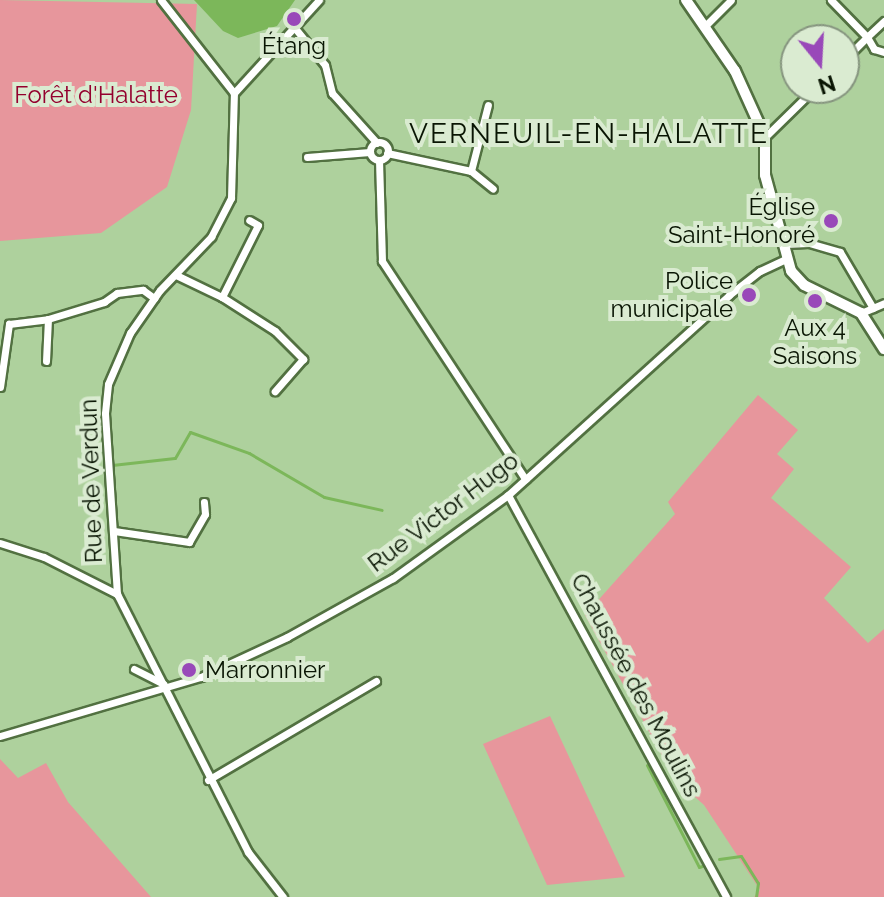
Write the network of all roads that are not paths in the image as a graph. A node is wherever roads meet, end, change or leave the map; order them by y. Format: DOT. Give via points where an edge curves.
graph roads {
  1 [pos="161,0"];
  2 [pos="319,0"];
  3 [pos="686,0"];
  4 [pos="731,0"];
  5 [pos="831,0"];
  6 [pos="884,21"];
  7 [pos="706,25"];
  8 [pos="294,27"];
  9 [pos="867,37"];
  10 [pos="860,44"];
  11 [pos="884,52"];
  12 [pos="234,93"];
  13 [pos="799,104"];
  14 [pos="488,105"];
  15 [pos="765,137"];
  16 [pos="377,143"];
  17 [pos="370,152"];
  18 [pos="387,153"];
  19 [pos="307,157"];
  20 [pos="379,160"];
  21 [pos="471,171"];
  22 [pos="493,189"];
  23 [pos="249,220"];
  24 [pos="782,244"];
  25 [pos="786,259"];
  26 [pos="176,275"];
  27 [pos="222,297"];
  28 [pos="154,298"];
  29 [pos="884,303"];
  30 [pos="873,308"];
  31 [pos="861,313"];
  32 [pos="48,319"];
  33 [pos="4,322"];
  34 [pos="884,349"];
  35 [pos="46,361"];
  36 [pos="0,387"];
  37 [pos="275,391"];
  38 [pos="525,479"];
  39 [pos="508,495"];
  40 [pos="204,502"];
  41 [pos="114,531"];
  42 [pos="0,543"];
  43 [pos="117,594"];
  44 [pos="134,669"];
  45 [pos="376,681"];
  46 [pos="165,685"];
  47 [pos="0,736"];
  48 [pos="208,780"];
  49 [pos="727,896"];
  50 [pos="283,897"];
  1 -- 12 [label="street"];
  2 -- 8 [label="street"];
  3 -- 7 [label="street"];
  4 -- 7 [label="street"];
  5 -- 9 [label="street"];
  6 -- 9 [label="street"];
  7 -- 15 [label="street" via="748,96"];
  8 -- 12 [label="street"];
  8 -- 16 [label="street" via="325,65 332,93"];
  9 -- 10 [label="street"];
  9 -- 11 [label="street" via="874,49"];
  12 -- 26 [label="street, Rue de Verdun" via="231,198 211,237"];
  13 -- 15 [label="street"];
  14 -- 21 [label="street"];
  15 -- 24 [label="street" via="765,175"];
  16 -- 17 [label="street"];
  16 -- 18 [label="street"];
  17 -- 19 [label="street"];
  17 -- 20 [label="street"];
  18 -- 20 [label="street"];
  18 -- 21 [label="street"];
  20 -- 38 [label="street" via="382,261"];
  21 -- 22 [label="street"];
  23 -- 27 [label="street" via="258,225"];
  24 -- 25 [label="street"];
  24 -- 30 [label="street" via="809,243 840,252"];
  25 -- 31 [label="street" via="804,285"];
  25 -- 38 [label="street, Rue Victor Hugo" via="729,295"];
  26 -- 27 [label="street"];
  26 -- 28 [label="street, Rue de Verdun"];
  27 -- 37 [label="street" via="275,331 303,359"];
  28 -- 32 [label="street" via="143,290 117,293"];
  28 -- 41 [label="street, Rue de Verdun" via="130,333 108,384 108,501"];
  29 -- 30 [label="street"];
  30 -- 31 [label="street"];
  31 -- 34 [label="street"];
  32 -- 33 [label="street"];
  32 -- 35 [label="street"];
  33 -- 36 [label="street"];
  38 -- 39 [label="street, Rue Victor Hugo"];
  39 -- 46 [label="street, Rue Victor Hugo" via="393,578 287,637 201,677"];
  39 -- 49 [label="street, Chaussée des Moulins"];
  40 -- 41 [label="street" via="205,514 189,542"];
  41 -- 43 [label="street, Rue de Verdun"];
  42 -- 43 [label="street" via="44,557"];
  43 -- 46 [label="street, Rue de Verdun"];
  44 -- 46 [label="street"];
  45 -- 48 [label="street"];
  46 -- 47 [label="street, Rue Victor Hugo"];
  46 -- 48 [label="street, Rue de Verdun"];
  48 -- 50 [label="street, Rue de Verdun" via="248,852"];
}
